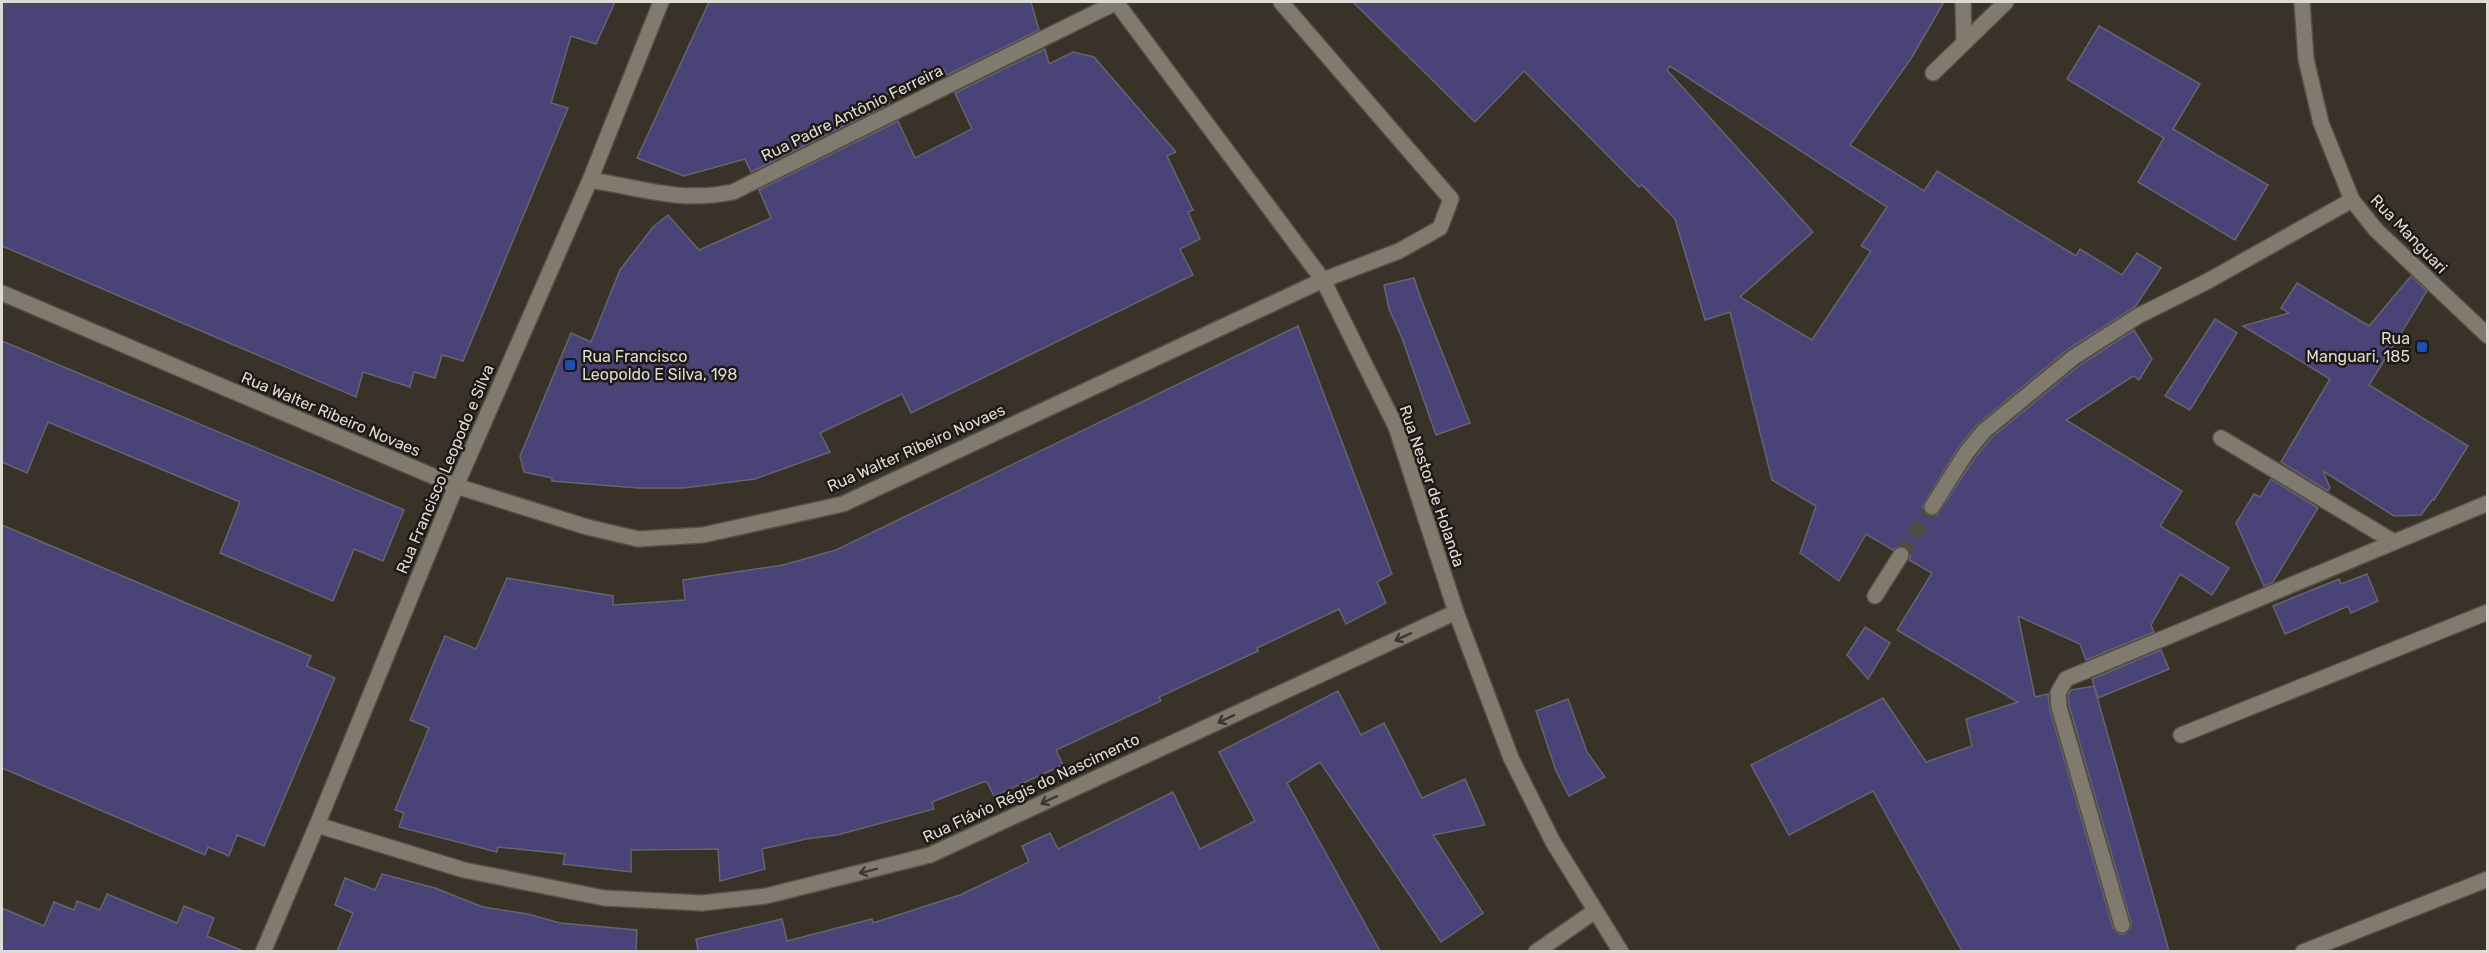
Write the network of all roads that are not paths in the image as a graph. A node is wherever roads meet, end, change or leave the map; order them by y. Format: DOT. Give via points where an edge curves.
graph roads {
  1 [pos="661,2"];
  2 [pos="1117,2"];
  3 [pos="1281,2"];
  4 [pos="1963,2"];
  5 [pos="2007,2"];
  6 [pos="2302,2"];
  7 [pos="1964,42"];
  8 [pos="1933,73"];
  9 [pos="590,180"];
  10 [pos="2352,200"];
  11 [pos="1323,280"];
  12 [pos="2,293"];
  13 [pos="2487,336"];
  14 [pos="2221,438"];
  15 [pos="456,486"];
  16 [pos="2487,503"];
  17 [pos="1932,507"];
  18 [pos="2394,542"];
  19 [pos="1901,555"];
  20 [pos="1875,596"];
  21 [pos="1456,612"];
  22 [pos="2487,612"];
  23 [pos="2181,735"];
  24 [pos="317,825"];
  25 [pos="2487,879"];
  26 [pos="1595,911"];
  27 [pos="2122,925"];
  28 [pos="262,951"];
  29 [pos="1536,951"];
  30 [pos="1621,951"];
  31 [pos="2303,951"];
  1 -- 9 [label="street, Rua Francisco Leopodo e Silva"];
  2 -- 9 [label="street, Rua Padre Antônio Ferreira" via="733,192 676,197"];
  2 -- 11 [label="street, Rua Nestor de Holanda"];
  3 -- 11 [label="street, Rua Walter Ribeiro Novaes" via="1451,199 1440,228 1399,251"];
  4 -- 7 [label="street"];
  5 -- 7 [label="street"];
  6 -- 10 [label="street, Rua Manguari" via="2306,59 2321,123"];
  7 -- 8 [label="street"];
  9 -- 15 [label="street, Rua Francisco Leopodo e Silva"];
  10 -- 13 [label="street, Rua Manguari" via="2376,230"];
  10 -- 17 [label="street" via="2138,316 2074,357 1984,431"];
  11 -- 15 [label="street, Rua Walter Ribeiro Novaes" via="843,504 703,534 638,539"];
  11 -- 21 [label="street, Rua Nestor de Holanda" via="1396,427"];
  12 -- 15 [label="street, Rua Walter Ribeiro Novaes"];
  14 -- 18 [label="street"];
  15 -- 24 [label="street, Rua Francisco Leopodo e Silva"];
  16 -- 18 [label="street"];
  18 -- 27 [label="street" via="2066,679 2058,693 2059,707"];
  19 -- 20 [label="street"];
  21 -- 24 [label="street, Rua Flávio Régis do Nascimento, one-way" via="930,855 766,897 702,903 604,898 464,870"];
  21 -- 26 [label="street, Rua Nestor de Holanda" via="1511,758 1553,842"];
  22 -- 23 [label="street"];
  24 -- 28 [label="street, Rua Francisco Leopodo e Silva"];
  25 -- 31 [label="street"];
  26 -- 29 [label="street"];
  26 -- 30 [label="street, Rua Nestor de Holanda"];
}
